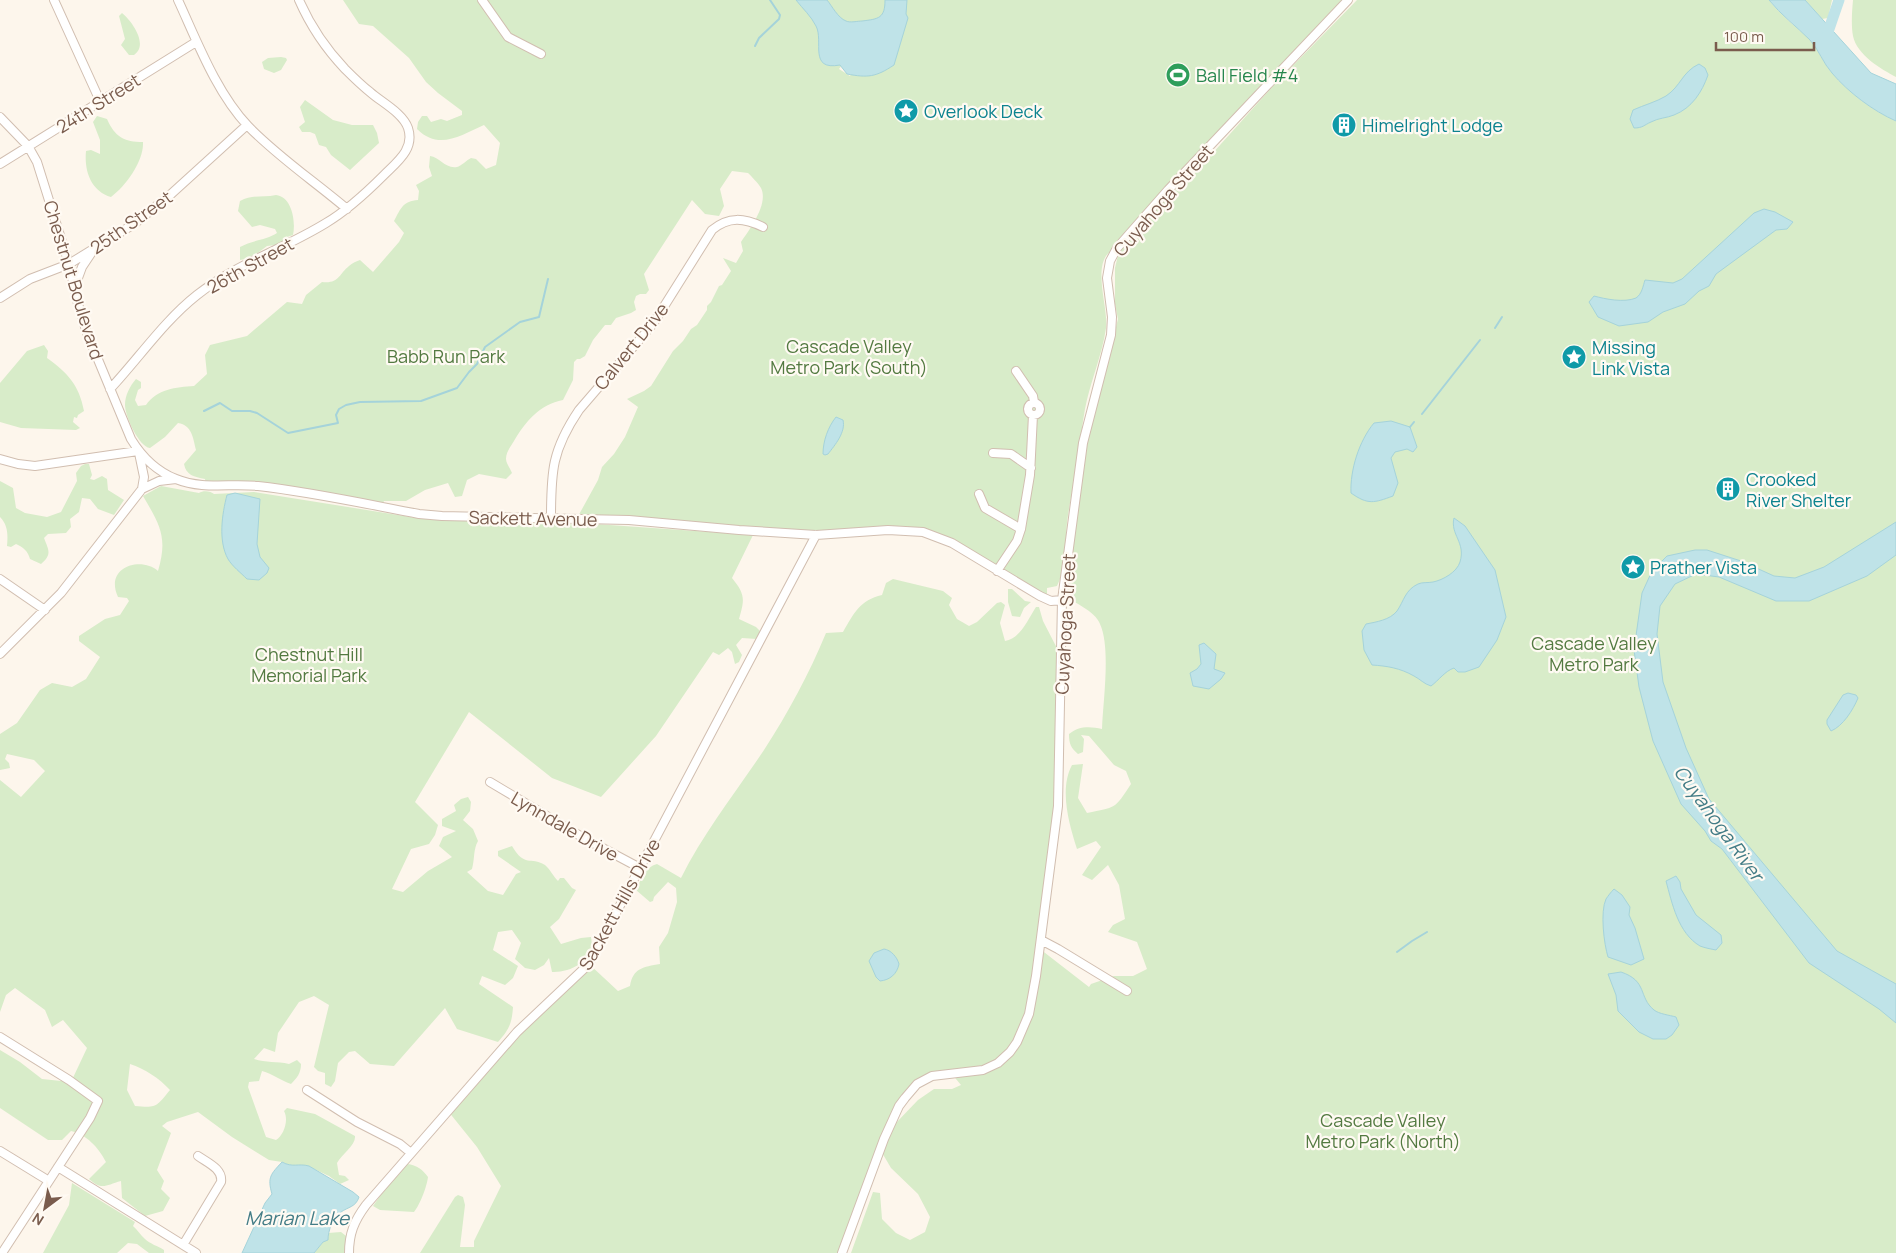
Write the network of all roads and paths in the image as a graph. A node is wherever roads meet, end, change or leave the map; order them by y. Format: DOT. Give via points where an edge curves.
graph roads {
  1 [pos="54,0"];
  2 [pos="178,0"];
  3 [pos="298,0"];
  4 [pos="482,0"];
  5 [pos="1348,0"];
  6 [pos="196,42"];
  7 [pos="541,54"];
  8 [pos="100,102"];
  9 [pos="0,117"];
  10 [pos="247,125"];
  11 [pos="28,146"];
  12 [pos="0,164"];
  13 [pos="347,209"];
  14 [pos="763,227"];
  15 [pos="94,250"];
  16 [pos="69,264"];
  17 [pos="74,288"];
  18 [pos="0,298"];
  19 [pos="1016,370"];
  20 [pos="110,389"];
  21 [pos="138,451"];
  22 [pos="994,453"];
  23 [pos="0,459"];
  24 [pos="1031,468"];
  25 [pos="177,480"];
  26 [pos="142,489"];
  27 [pos="979,494"];
  28 [pos="551,518"];
  29 [pos="1021,529"];
  30 [pos="816,535"];
  31 [pos="997,571"];
  32 [pos="0,579"];
  33 [pos="1062,600"];
  34 [pos="45,610"];
  35 [pos="0,654"];
  36 [pos="490,782"];
  37 [pos="640,868"];
  38 [pos="1041,940"];
  39 [pos="1127,991"];
  40 [pos="0,1037"];
  41 [pos="307,1090"];
  42 [pos="0,1151"];
  43 [pos="411,1153"];
  44 [pos="198,1156"];
  45 [pos="58,1167"];
  46 [pos="49,1181"];
  47 [pos="183,1244"];
  48 [pos="2,1253"];
  49 [pos="196,1253"];
  50 [pos="349,1253"];
  51 [pos="842,1253"];
  1 -- 8 [label="street"];
  2 -- 6 [label="street"];
  3 -- 13 [label="street, 26th Street" via="341,64 405,123 410,138 402,157"];
  4 -- 7 [label="street" via="508,37"];
  5 -- 33 [label="street, Cuyahoga Street" via="1168,190 1117,248 1110,261 1107,278 1111,335 1083,443"];
  6 -- 8 [label="street, 24th Street"];
  6 -- 10 [label="street" via="216,80"];
  8 -- 11 [label="street, 24th Street"];
  9 -- 11 [label="street, Chestnut Boulevard"];
  10 -- 13 [label="street"];
  10 -- 15 [label="street, 25th Street" via="158,206"];
  11 -- 12 [label="street, 24th Street"];
  11 -- 16 [label="street, Chestnut Boulevard" via="38,162"];
  13 -- 20 [label="street, 26th Street" via="309,233 229,273 197,295"];
  14 -- 28 [label="street, Calvert Drive" via="738,219 712,230 653,324 578,410 556,451"];
  15 -- 16 [label="street, 25th Street"];
  15 -- 17 [label="street" via="82,266"];
  16 -- 17 [label="street, Chestnut Boulevard"];
  16 -- 18 [label="street, 25th Street" via="30,278"];
  17 -- 20 [label="street, Chestnut Boulevard" via="87,333"];
  19 -- 24 [label="street" via="1034,402 1027,409 1033,415"];
  20 -- 21 [label="street, Chestnut Boulevard" via="122,422"];
  21 -- 23 [label="street" via="35,466"];
  21 -- 25 [label="street, Sackett Avenue" via="155,467"];
  21 -- 26 [label="street" via="144,477"];
  22 -- 24 [label="street" via="1011,454"];
  24 -- 29 [label="street"];
  25 -- 26 [label="street" via="159,481"];
  25 -- 28 [label="street, Sackett Avenue" via="203,485 257,486 420,514"];
  26 -- 34 [label="street"];
  27 -- 29 [label="street" via="985,508"];
  28 -- 30 [label="street, Sackett Avenue" via="629,520"];
  29 -- 31 [label="street"];
  30 -- 31 [label="street, Sackett Avenue" via="883,530 923,532 952,543"];
  30 -- 37 [label="street, Sackett Hills Drive"];
  31 -- 33 [label="street, Sackett Avenue" via="1047,600"];
  32 -- 34 [label="street"];
  33 -- 38 [label="street, Cuyahoga Street" via="1059,786"];
  34 -- 35 [label="street"];
  36 -- 37 [label="street, Lynndale Drive" via="579,836"];
  37 -- 43 [label="street, Sackett Hills Drive" via="589,964 515,1034"];
  38 -- 39 [label="street"];
  38 -- 51 [label="street, Cuyahoga Street" via="1033,998 1017,1042 1004,1058 990,1067 932,1076 917,1084 905,1098 884,1139"];
  40 -- 45 [label="street" via="96,1099 97,1105"];
  41 -- 43 [label="street"];
  42 -- 46 [label="street"];
  43 -- 50 [label="street, Sackett Hills Drive" via="359,1214 350,1234"];
  44 -- 47 [label="street" via="219,1171 222,1177"];
  45 -- 46 [label="street"];
  45 -- 47 [label="street"];
  46 -- 48 [label="street"];
  47 -- 49 [label="street"];
}
